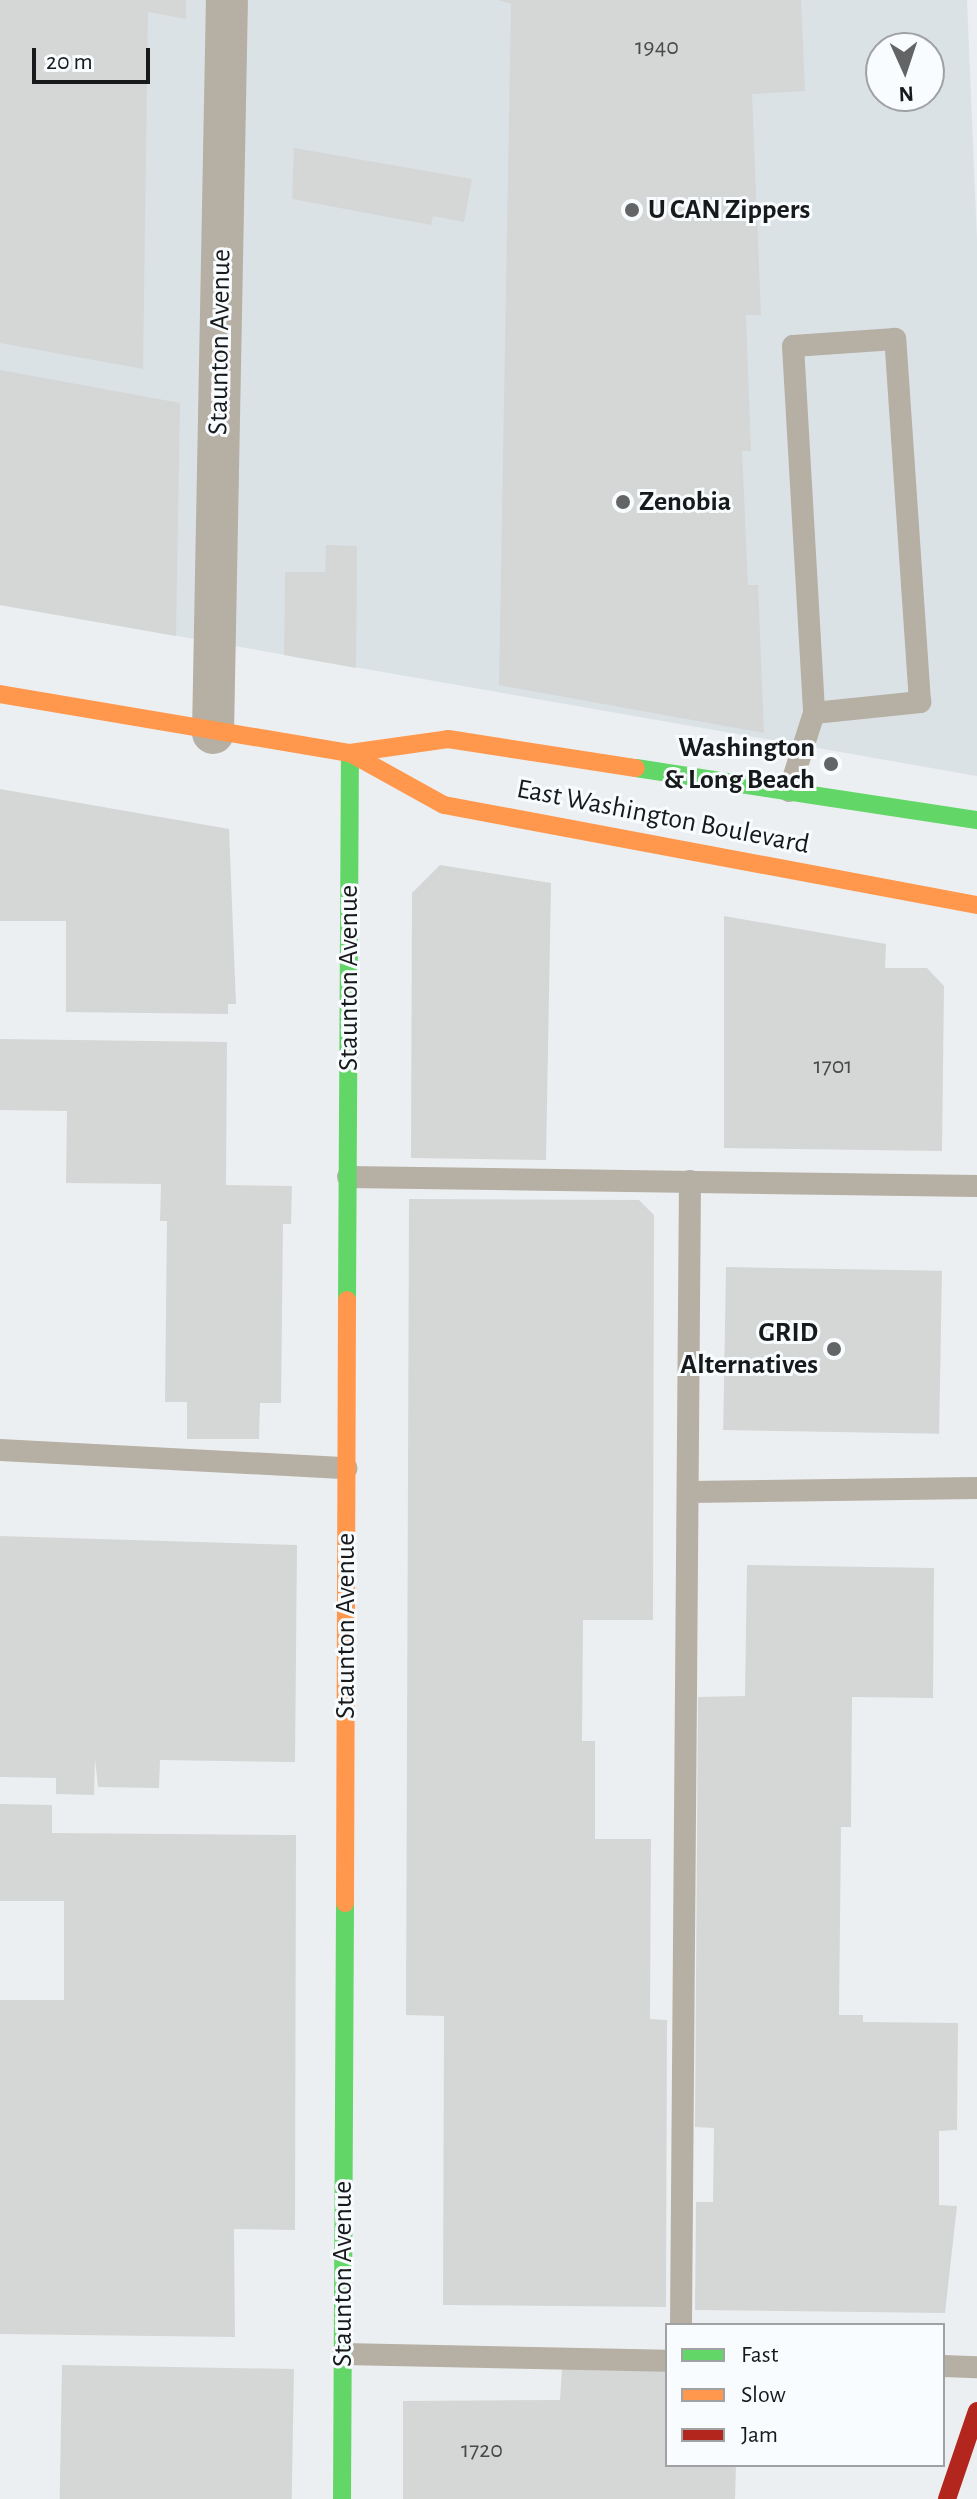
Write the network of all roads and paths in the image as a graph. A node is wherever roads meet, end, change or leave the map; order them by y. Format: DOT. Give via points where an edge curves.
graph roads {
  1 [pos="227,0"];
  2 [pos="0,694"];
  3 [pos="814,713"];
  4 [pos="213,733"];
  5 [pos="350,753"];
  6 [pos="789,791"];
  7 [pos="977,820"];
  8 [pos="977,905"];
  9 [pos="348,1177"];
  10 [pos="690,1181"];
  11 [pos="977,1186"];
  12 [pos="0,1450"];
  13 [pos="347,1468"];
  14 [pos="977,1488"];
  15 [pos="688,1492"];
  16 [pos="681,2323"];
  17 [pos="343,2354"];
  18 [pos="665,2361"];
  19 [pos="945,2366"];
  20 [pos="977,2367"];
  21 [pos="977,2411"];
  22 [pos="342,2499"];
  23 [pos="947,2499"];
  1 -- 4 [label="street, Staunton Avenue"];
  2 -- 4 [label="street, East Washington Boulevard"];
  3 -- 3 [label="lane" via="920,702 895,339 793,346"];
  3 -- 6 [label="lane"];
  4 -- 5 [label="street, East Washington Boulevard"];
  5 -- 6 [label="street, East Washington Boulevard" via="448,739"];
  5 -- 8 [label="street, East Washington Boulevard" via="444,805"];
  5 -- 9 [label="street, Staunton Avenue"];
  6 -- 7 [label="street, East Washington Boulevard"];
  9 -- 10 [label="lane"];
  9 -- 13 [label="street, Staunton Avenue"];
  10 -- 11 [label="lane"];
  10 -- 15 [label="lane"];
  12 -- 13 [label="lane"];
  13 -- 17 [label="street, Staunton Avenue"];
  14 -- 15 [label="lane"];
  15 -- 16 [label="lane"];
  17 -- 18 [label="lane"];
  17 -- 22 [label="street, Staunton Avenue"];
  19 -- 20 [label="lane"];
  21 -- 23 [label="street"];
}
